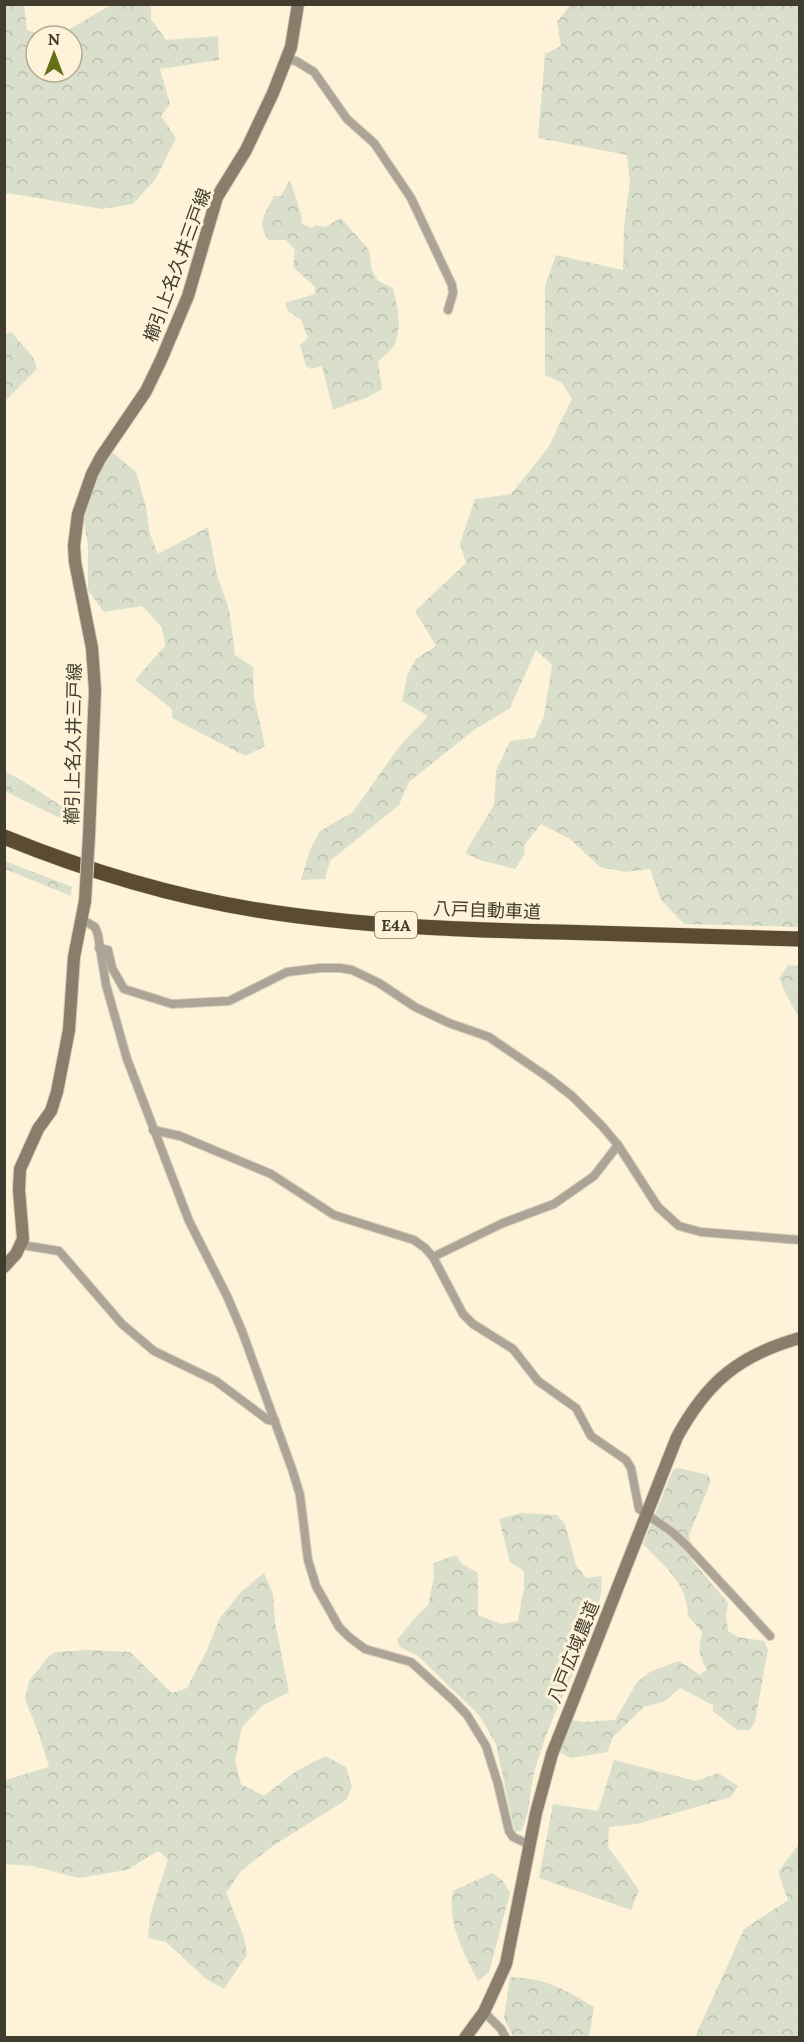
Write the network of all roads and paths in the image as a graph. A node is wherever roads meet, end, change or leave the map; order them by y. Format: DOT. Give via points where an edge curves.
graph roads {
  1 [pos="298,4"];
  2 [pos="286,59"];
  3 [pos="448,310"];
  4 [pos="4,837"];
  5 [pos="4,845"];
  6 [pos="83,920"];
  7 [pos="800,939"];
  8 [pos="800,946"];
  9 [pos="99,948"];
  10 [pos="153,1130"];
  11 [pos="618,1145"];
  12 [pos="800,1240"];
  13 [pos="22,1245"];
  14 [pos="434,1257"];
  15 [pos="4,1267"];
  16 [pos="800,1338"];
  17 [pos="275,1421"];
  18 [pos="646,1514"];
  19 [pos="770,1636"];
  20 [pos="530,1845"];
  21 [pos="484,2012"];
  22 [pos="465,2037"];
  23 [pos="506,2037"];
  1 -- 2 [label="main road, 櫛引上名久井三戸線"];
  2 -- 3 [label="street" via="314,72 347,119 368,136 411,198 452,285"];
  2 -- 6 [label="main road, 櫛引上名久井三戸線, bridge" via="262,120 217,197 188,296 161,360 146,391 100,457 78,514 75,562 92,648 95,690"];
  4 -- 7 [label="highway, 八戸自動車道 / E4A" via="172,892 313,918 433,928"];
  5 -- 8 [label="highway, 八戸自動車道 / E4A" via="114,884 171,899 311,925 432,935"];
  6 -- 9 [label="street" via="95,927"];
  6 -- 13 [label="main road, 櫛引上名久井三戸線" via="75,950 69,1030 57,1092 19,1176"];
  9 -- 10 [label="street" via="115,1020"];
  9 -- 11 [label="street" via="108,950 112,968 124,989 172,1004 229,1001 287,972 352,970 415,1007 489,1037 515,1053 572,1096"];
  10 -- 14 [label="street" via="180,1136 271,1174 334,1215 414,1240"];
  10 -- 17 [label="street" via="189,1221 242,1331"];
  11 -- 12 [label="street" via="658,1208 679,1226 701,1232"];
  11 -- 14 [label="street" via="594,1176 554,1204 503,1223"];
  13 -- 15 [label="main road"];
  13 -- 17 [label="street" via="58,1251 122,1324 154,1351 216,1380 268,1420"];
  14 -- 18 [label="street" via="463,1314 513,1349 538,1381 576,1408 591,1436 626,1460 634,1478 637,1505"];
  16 -- 18 [label="main road, 八戸広域農道" via="742,1362 705,1394 677,1437"];
  17 -- 20 [label="street" via="297,1484 311,1573 339,1627 365,1648 411,1662 467,1715 486,1746 509,1831 513,1838"];
  18 -- 19 [label="street" via="687,1546"];
  18 -- 20 [label="main road, 八戸広域農道" via="552,1754"];
  20 -- 21 [label="main road, 八戸広域農道" via="506,1964"];
  21 -- 22 [label="main road, 八戸広域農道"];
  21 -- 23 [label="street"];
}
